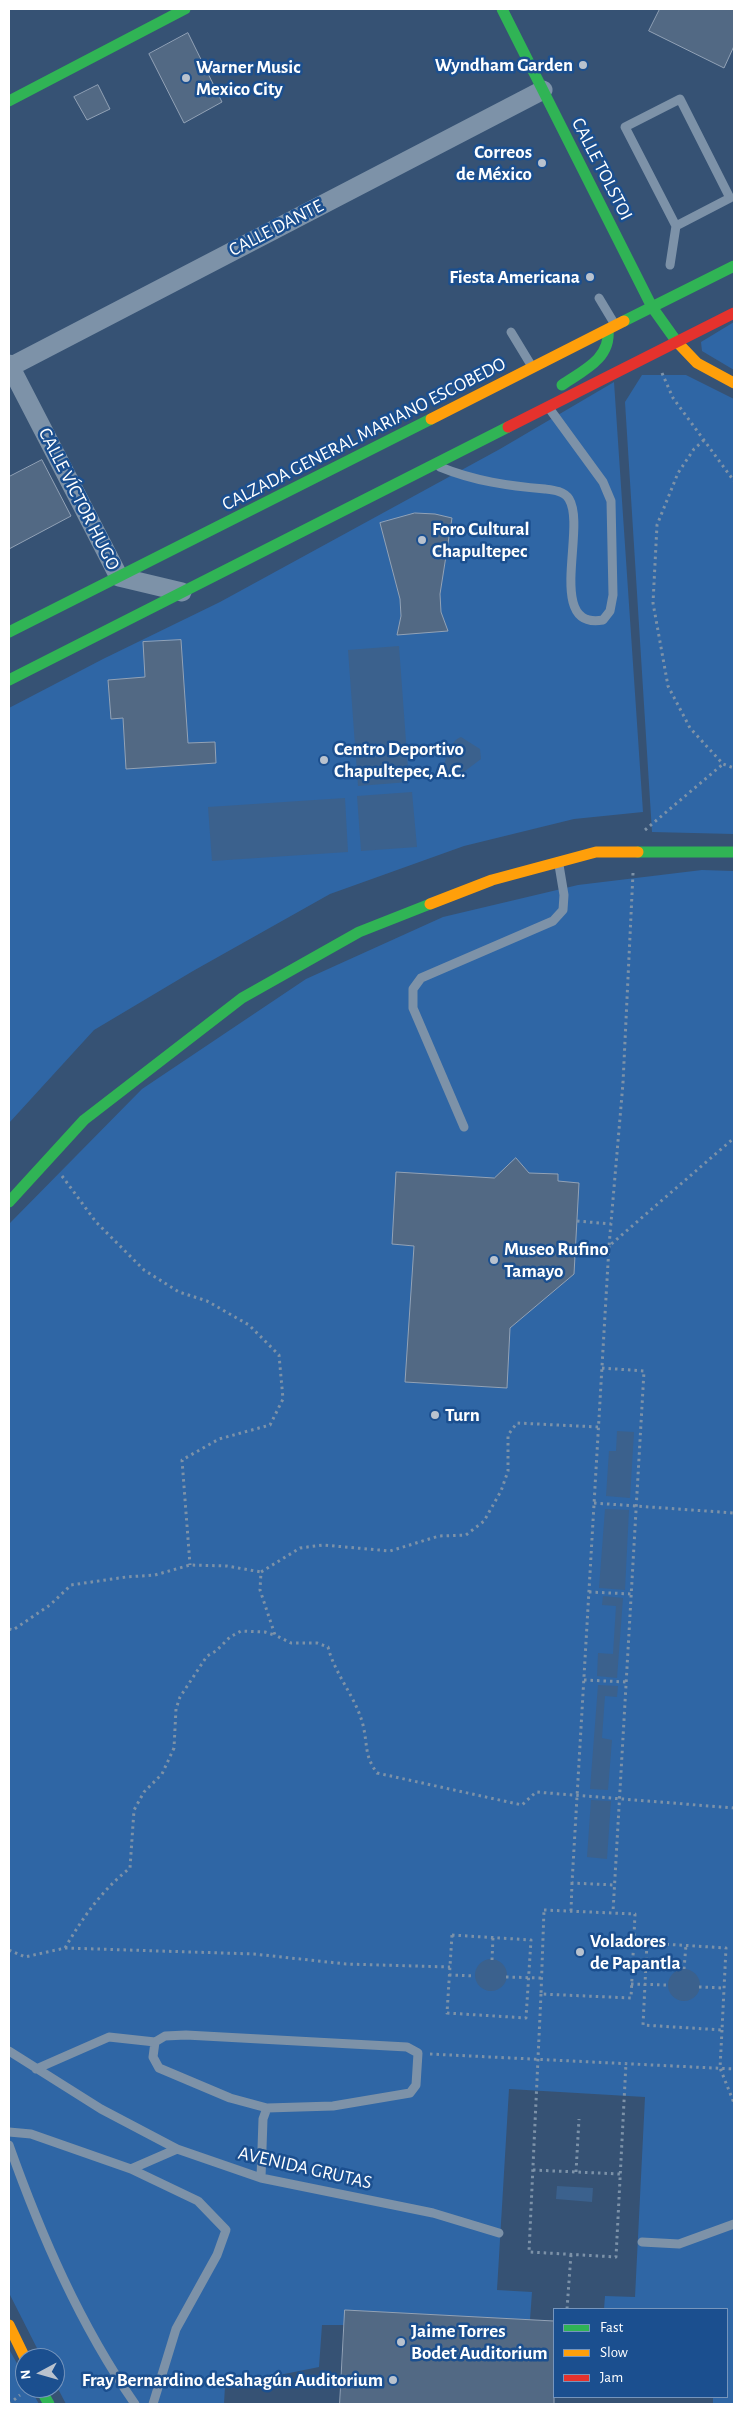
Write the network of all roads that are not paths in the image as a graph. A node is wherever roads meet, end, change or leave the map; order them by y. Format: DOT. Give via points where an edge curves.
graph roads {
  1 [pos="185,9"];
  2 [pos="502,9"];
  3 [pos="543,90"];
  4 [pos="9,101"];
  5 [pos="676,226"];
  6 [pos="670,265"];
  7 [pos="734,266"];
  8 [pos="599,298"];
  9 [pos="652,307"];
  10 [pos="734,313"];
  11 [pos="612,328"];
  12 [pos="511,332"];
  13 [pos="676,341"];
  14 [pos="9,365"];
  15 [pos="532,368"];
  16 [pos="734,383"];
  17 [pos="548,406"];
  18 [pos="433,464"];
  19 [pos="119,577"];
  20 [pos="182,592"];
  21 [pos="9,632"];
  22 [pos="9,680"];
  23 [pos="734,852"];
  24 [pos="558,862"];
  25 [pos="464,1127"];
  26 [pos="9,1202"];
  27 [pos="155,2042"];
  28 [pos="9,2052"];
  29 [pos="36,2069"];
  30 [pos="267,2108"];
  31 [pos="9,2132"];
  32 [pos="9,2145"];
  33 [pos="177,2149"];
  34 [pos="131,2169"];
  35 [pos="261,2178"];
  36 [pos="734,2224"];
  37 [pos="499,2233"];
  38 [pos="642,2242"];
  39 [pos="9,2325"];
  40 [pos="20,2348"];
  41 [pos="135,2404"];
  42 [pos="153,2404"];
  1 -- 4 [label="main road"];
  2 -- 3 [label="main road, CALLE TOLSTOI"];
  3 -- 9 [label="main road, CALLE TOLSTOI"];
  3 -- 14 [label="street, CALLE DANTE"];
  5 -- 5 [label="lane" via="730,198 680,99 625,127"];
  5 -- 6 [label="lane"];
  7 -- 9 [label="main road, CALZADA GENERAL MARIANO ESCOBEDO"];
  8 -- 11 [label="lane"];
  9 -- 11 [label="main road, CALZADA GENERAL MARIANO ESCOBEDO"];
  9 -- 13 [label="main road, CALLE TOLSTOI"];
  10 -- 13 [label="main road"];
  11 -- 15 [label="main road, CALZADA GENERAL MARIANO ESCOBEDO"];
  11 -- 17 [label="main road" via="604,354 549,394"];
  12 -- 15 [label="lane"];
  13 -- 16 [label="main road, CALLE TOLSTOI" via="697,363"];
  13 -- 17 [label="main road"];
  14 -- 19 [label="street, CALLE VÍCTOR HUGO"];
  15 -- 19 [label="main road, CALZADA GENERAL MARIANO ESCOBEDO"];
  17 -- 18 [label="main road"];
  17 -- 18 [label="lane" via="603,482 611,500 613,595 610,611 603,620 586,620 573,607 570,591 574,510 568,497 558,490 472,479"];
  18 -- 20 [label="main road"];
  19 -- 20 [label="street, CALLE VÍCTOR HUGO"];
  19 -- 21 [label="main road, CALZADA GENERAL MARIANO ESCOBEDO"];
  20 -- 22 [label="main road"];
  23 -- 24 [label="main road" via="596,852"];
  24 -- 25 [label="lane" via="564,895 563,910 553,921 421,978 413,989 413,1008"];
  24 -- 26 [label="main road" via="492,880 359,932 242,998 84,1120"];
  27 -- 29 [label="lane" via="109,2037"];
  27 -- 30 [label="lane" via="153,2057 160,2068 230,2098"];
  27 -- 30 [label="lane" via="165,2036 186,2035 408,2047 418,2053 416,2085 410,2093 332,2106"];
  28 -- 29 [label="lane, AVENIDA GRUTAS"];
  29 -- 33 [label="lane, AVENIDA GRUTAS" via="101,2109"];
  30 -- 35 [label="lane" via="263,2118"];
  31 -- 34 [label="lane" via="31,2134"];
  32 -- 41 [label="lane" via="48,2248 115,2376"];
  33 -- 34 [label="lane"];
  33 -- 35 [label="lane, AVENIDA GRUTAS"];
  34 -- 42 [label="lane" via="198,2201 226,2230 218,2255 176,2329"];
  35 -- 37 [label="lane, AVENIDA GRUTAS" via="424,2211"];
  36 -- 38 [label="lane" via="679,2244"];
  39 -- 40 [label="main road"];
}
